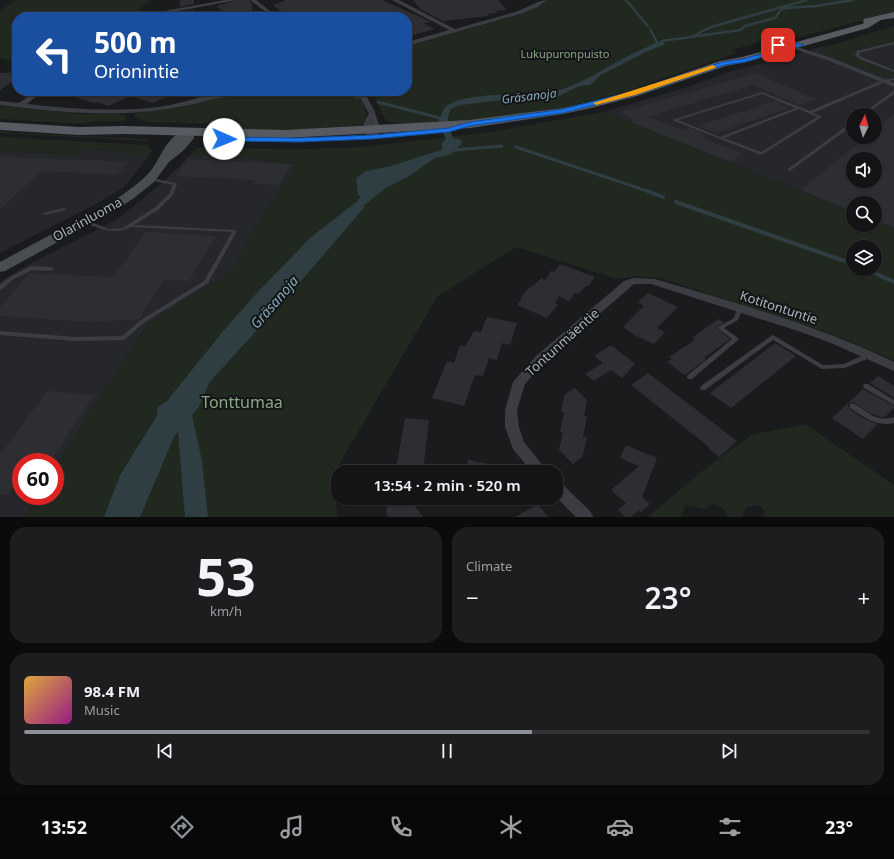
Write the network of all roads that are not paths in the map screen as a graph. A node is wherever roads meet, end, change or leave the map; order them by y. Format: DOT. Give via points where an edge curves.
graph roads {
  1 [pos="235,0"];
  2 [pos="253,0"];
  3 [pos="396,0"];
  4 [pos="544,0"];
  5 [pos="167,11"];
  6 [pos="269,12"];
  7 [pos="894,15"];
  8 [pos="455,31"];
  9 [pos="412,43"];
  10 [pos="894,43"];
  11 [pos="794,45"];
  12 [pos="894,71"];
  13 [pos="894,79"];
  14 [pos="884,81"];
  15 [pos="894,85"];
  16 [pos="894,92"];
  17 [pos="33,96"];
  18 [pos="217,96"];
  19 [pos="363,96"];
  20 [pos="0,103"];
  21 [pos="21,105"];
  22 [pos="799,108"];
  23 [pos="873,108"];
  24 [pos="809,112"];
  25 [pos="0,126"];
  26 [pos="846,128"];
  27 [pos="372,132"];
  28 [pos="185,135"];
  29 [pos="720,138"];
  30 [pos="789,170"];
  31 [pos="150,178"];
  32 [pos="64,209"];
  33 [pos="46,214"];
  34 [pos="85,221"];
  35 [pos="129,226"];
  36 [pos="0,268"];
  37 [pos="52,269"];
  38 [pos="651,281"];
  39 [pos="0,288"];
  40 [pos="740,308"];
  41 [pos="0,333"];
  42 [pos="870,354"];
  43 [pos="894,367"];
  44 [pos="690,377"];
  45 [pos="866,386"];
  46 [pos="702,388"];
  47 [pos="894,403"];
  48 [pos="852,406"];
  49 [pos="894,420"];
  50 [pos="535,465"];
  51 [pos="563,494"];
  52 [pos="586,517"];
  1 -- 5 [label="street"];
  2 -- 6 [label="street"];
  3 -- 8 [label="street"];
  4 -- 8 [label="street" via="518,13"];
  7 -- 11 [label="main road" via="878,19 871,24"];
  8 -- 9 [label="street"];
  10 -- 12 [label="lane" via="858,52 857,55"];
  11 -- 14 [label="street"];
  11 -- 27 [label="main road" via="724,63 633,94 591,105 541,115 470,124 449,130"];
  13 -- 14 [label="lane"];
  14 -- 15 [label="street"];
  14 -- 24 [label="lane"];
  16 -- 23 [label="lane"];
  17 -- 21 [label="street"];
  18 -- 21 [label="street" via="178,106 134,112 88,112"];
  19 -- 27 [label="street" via="371,111 367,123"];
  20 -- 21 [label="street"];
  22 -- 24 [label="lane"];
  22 -- 29 [label="lane"];
  22 -- 29 [label="lane" via="762,92 674,120"];
  24 -- 29 [label="lane" via="820,117 761,154"];
  25 -- 28 [label="main road" via="120,134"];
  26 -- 30 [label="lane"];
  27 -- 28 [label="main road" via="299,140"];
  28 -- 31 [label="main road, Olarinluoma" via="180,148 165,160"];
  31 -- 34 [label="main road, Olarinluoma" via="130,195"];
  31 -- 35 [label="lane" via="175,184 171,194 156,209"];
  32 -- 33 [label="lane"];
  34 -- 35 [label="lane" via="109,230"];
  34 -- 36 [label="main road, Olarinluoma"];
  35 -- 41 [label="lane" via="235,231 206,282 143,321 123,338 76,339"];
  37 -- 39 [label="lane" via="31,268"];
  38 -- 40 [label="street, Kotitontuntie"];
  38 -- 50 [label="street, Tontunmäentie" via="628,283 540,360 519,382 511,410 512,426 518,445"];
  40 -- 42 [label="street, Kotitontuntie"];
  40 -- 44 [label="lane" via="736,318 720,328 736,339"];
  42 -- 43 [label="street, Kotitontuntie"];
  42 -- 46 [label="lane" via="845,366 822,367 772,337"];
  45 -- 47 [label="lane"];
  48 -- 49 [label="lane" via="876,421"];
  51 -- 52 [label="street"];
}
